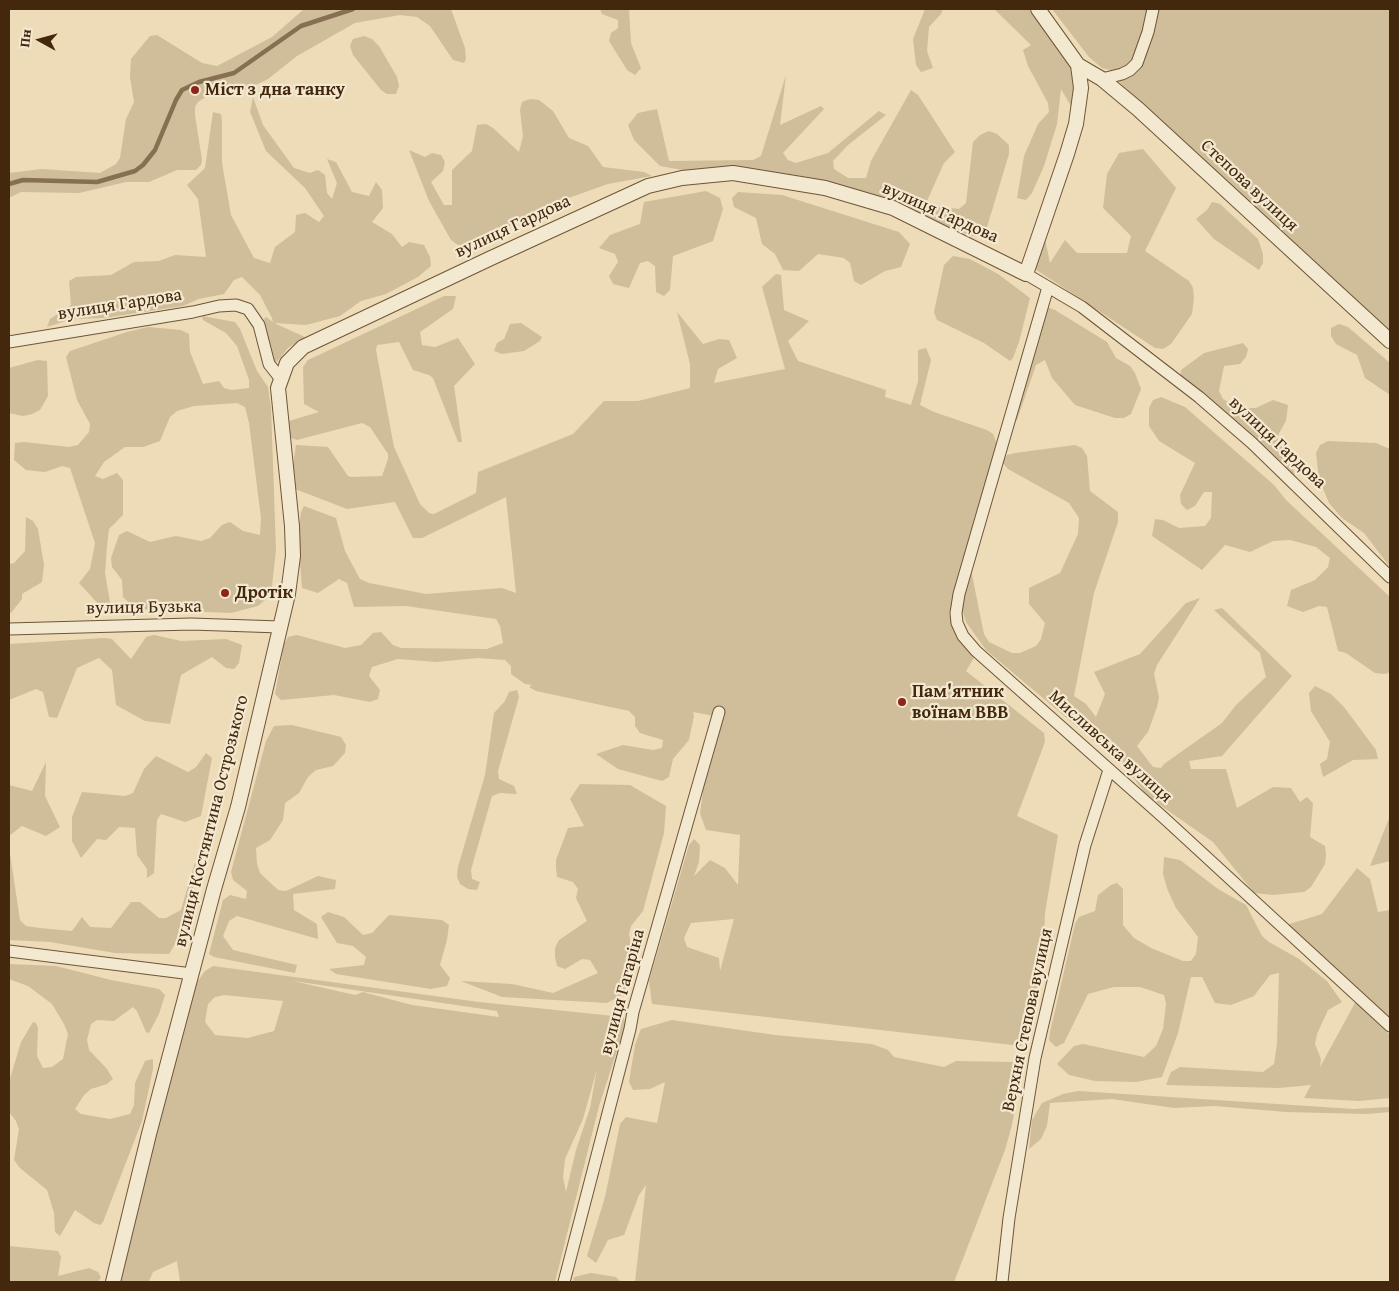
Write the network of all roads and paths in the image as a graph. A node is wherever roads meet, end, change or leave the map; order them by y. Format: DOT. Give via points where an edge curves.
graph roads {
  1 [pos="1038,9"];
  2 [pos="1153,9"];
  3 [pos="1078,65"];
  4 [pos="1102,79"];
  5 [pos="1026,274"];
  6 [pos="1048,287"];
  7 [pos="1390,341"];
  8 [pos="9,342"];
  9 [pos="287,363"];
  10 [pos="280,378"];
  11 [pos="1390,577"];
  12 [pos="280,627"];
  13 [pos="9,629"];
  14 [pos="720,712"];
  15 [pos="1109,770"];
  16 [pos="9,951"];
  17 [pos="192,974"];
  18 [pos="1390,1026"];
  19 [pos="113,1282"];
  20 [pos="564,1282"];
  21 [pos="1002,1282"];
  1 -- 3 [label="street"];
  2 -- 4 [label="street" via="1137,63 1122,74"];
  3 -- 4 [label="street, Степова вулиця"];
  3 -- 5 [label="street" via="1081,88 1076,124"];
  4 -- 7 [label="street, Степова вулиця"];
  5 -- 6 [label="street, вулиця Гардова"];
  5 -- 9 [label="street, вулиця Гардова" via="893,208 825,188 733,173 682,178 648,186 488,258 303,347"];
  6 -- 11 [label="street, вулиця Гардова" via="1082,307 1199,397 1252,443"];
  6 -- 15 [label="street, Мисливська вулиця" via="956,605 957,623 976,651"];
  8 -- 10 [label="street, вулиця Гардова" via="236,305 248,309 259,325 269,364"];
  9 -- 10 [label="street, вулиця Костянтина Острозького"];
  10 -- 12 [label="street, вулиця Костянтина Острозького" via="278,388 293,556"];
  12 -- 13 [label="street, вулиця Бузька" via="191,624"];
  12 -- 17 [label="street, вулиця Костянтина Острозького" via="238,807"];
  14 -- 20 [label="street, вулиця Гагаріна" via="633,1012"];
  15 -- 18 [label="street, Мисливська вулиця"];
  15 -- 21 [label="street, Верхня Степова вулиця" via="1085,845 1035,1058"];
  16 -- 17 [label="street"];
  17 -- 19 [label="street, вулиця Костянтина Острозького"];
}
